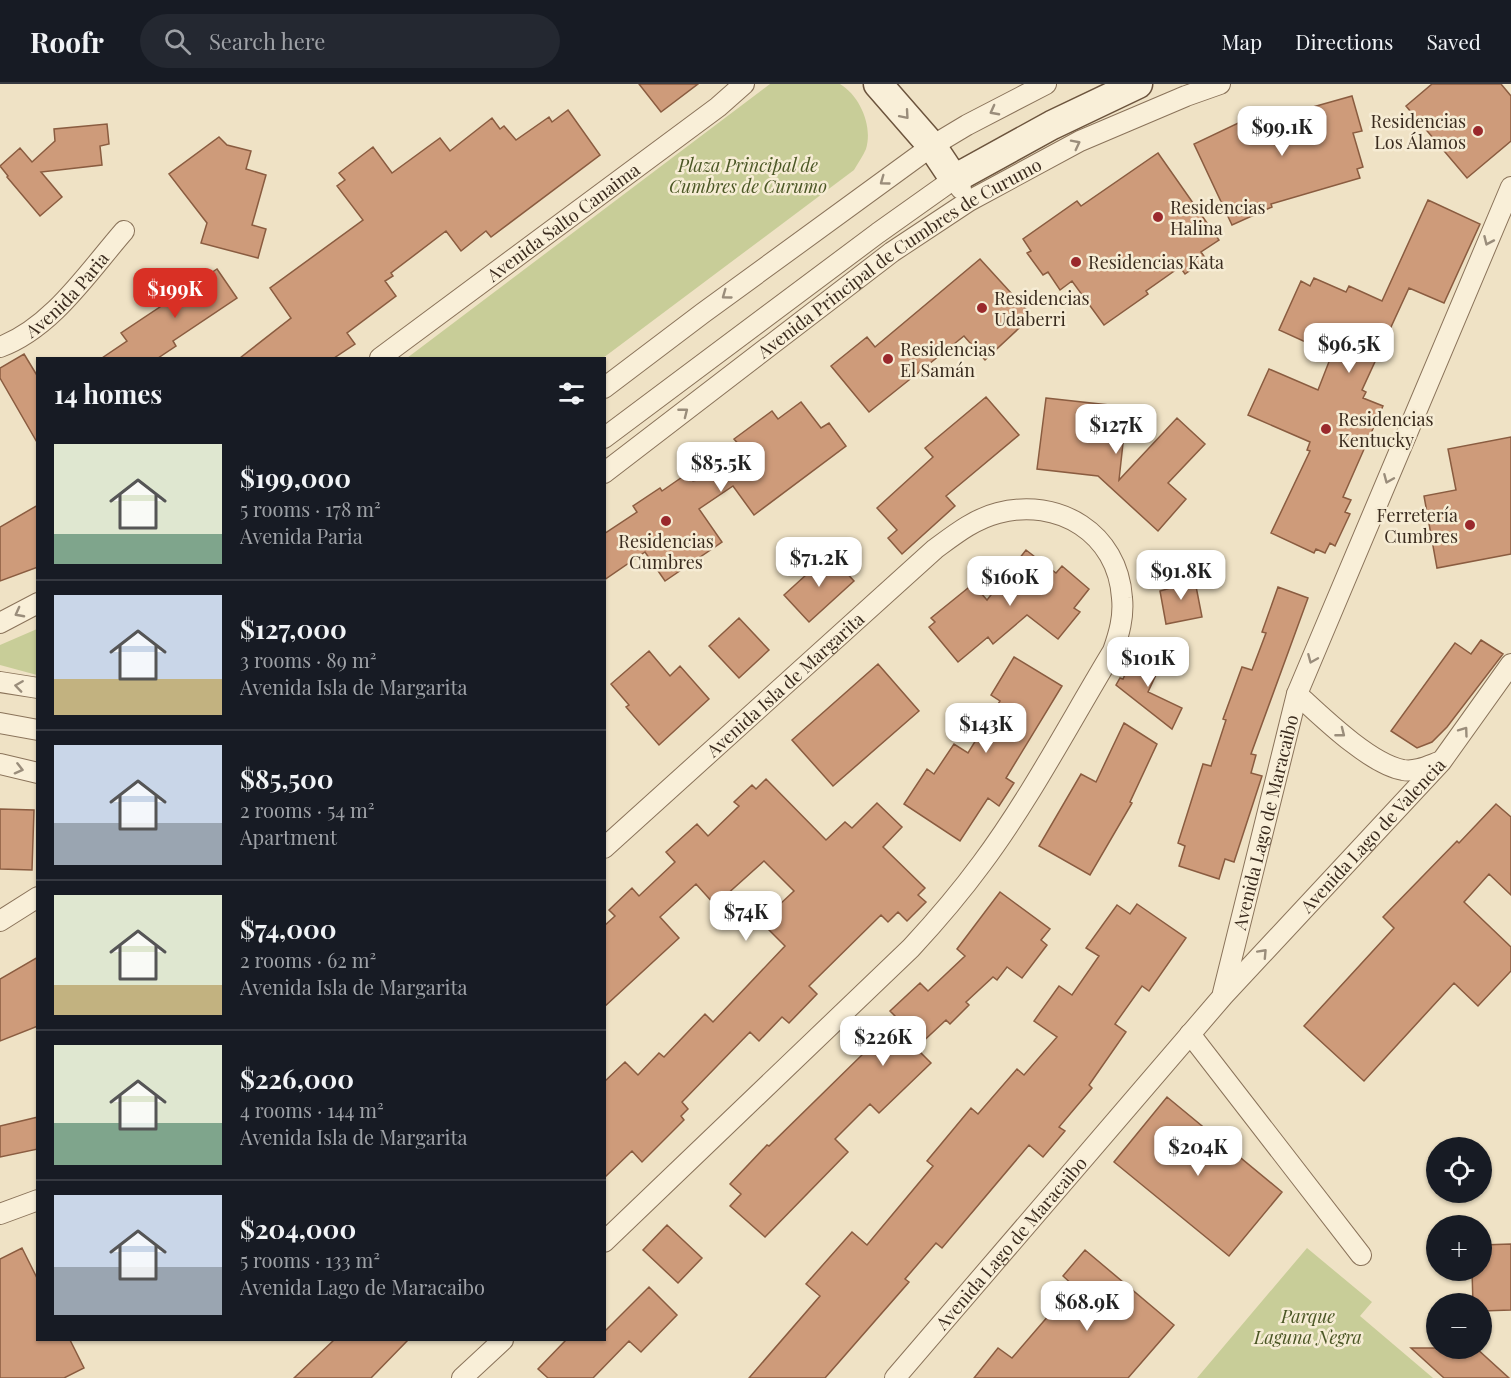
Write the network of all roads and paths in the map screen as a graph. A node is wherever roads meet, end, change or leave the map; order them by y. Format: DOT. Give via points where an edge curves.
graph roads {
  1 [pos="744,84"];
  2 [pos="878,84"];
  3 [pos="1046,84"];
  4 [pos="1138,84"];
  5 [pos="1220,84"];
  6 [pos="932,147"];
  7 [pos="1511,188"];
  8 [pos="962,190"];
  9 [pos="124,231"];
  10 [pos="0,347"];
  11 [pos="381,357"];
  12 [pos="606,386"];
  13 [pos="606,437"];
  14 [pos="606,471"];
  15 [pos="36,604"];
  16 [pos="0,623"];
  17 [pos="1511,664"];
  18 [pos="0,682"];
  19 [pos="36,688"];
  20 [pos="1297,694"];
  21 [pos="0,723"];
  22 [pos="36,730"];
  23 [pos="1441,762"];
  24 [pos="0,764"];
  25 [pos="36,773"];
  26 [pos="606,846"];
  27 [pos="36,898"];
  28 [pos="0,921"];
  29 [pos="1223,996"];
  30 [pos="1190,1034"];
  31 [pos="36,1201"];
  32 [pos="0,1214"];
  33 [pos="606,1240"];
  34 [pos="1361,1255"];
  35 [pos="501,1341"];
  36 [pos="462,1378"];
  37 [pos="895,1378"];
  1 -- 11 [label="street, Avenida Salto Canaima"];
  2 -- 6 [label="main road, one-way"];
  3 -- 6 [label="street, one-way"];
  4 -- 8 [label="main road, Avenida Principal de Cumbres de Curumo" via="1052,125"];
  8 -- 5 [label="street, Avenida Principal de Cumbres de Curumo, one-way"];
  6 -- 8 [label="main road"];
  6 -- 12 [label="street, one-way"];
  7 -- 20 [label="street, Avenida Lago de Maracaibo, one-way"];
  8 -- 13 [label="street, Avenida Principal de Cumbres de Curumo" via="878,233"];
  14 -- 8 [label="street, Avenida Principal de Cumbres de Curumo, one-way" via="892,252"];
  9 -- 10 [label="street, Avenida Paria" via="49,318"];
  15 -- 16 [label="street, one-way"];
  23 -- 17 [label="street, Avenida Lago de Valencia, one-way"];
  19 -- 18 [label="street, one-way"];
  20 -- 23 [label="street, one-way" via="1352,742 1402,770 1418,770"];
  20 -- 29 [label="street, Avenida Lago de Maracaibo"];
  21 -- 22 [label="street"];
  29 -- 23 [label="street, Avenida Lago de Valencia, one-way"];
  24 -- 25 [label="street, one-way"];
  26 -- 33 [label="street, Avenida Isla de Margarita" via="958,531 996,513 1041,509 1076,521 1110,555 1122,597 1121,627 1113,651 983,862 911,948"];
  27 -- 28 [label="street"];
  29 -- 30 [label="street, Avenida Lago de Maracaibo"];
  30 -- 34 [label="street"];
  30 -- 37 [label="street, Avenida Lago de Maracaibo"];
  31 -- 32 [label="street"];
  35 -- 36 [label="street"];
}
